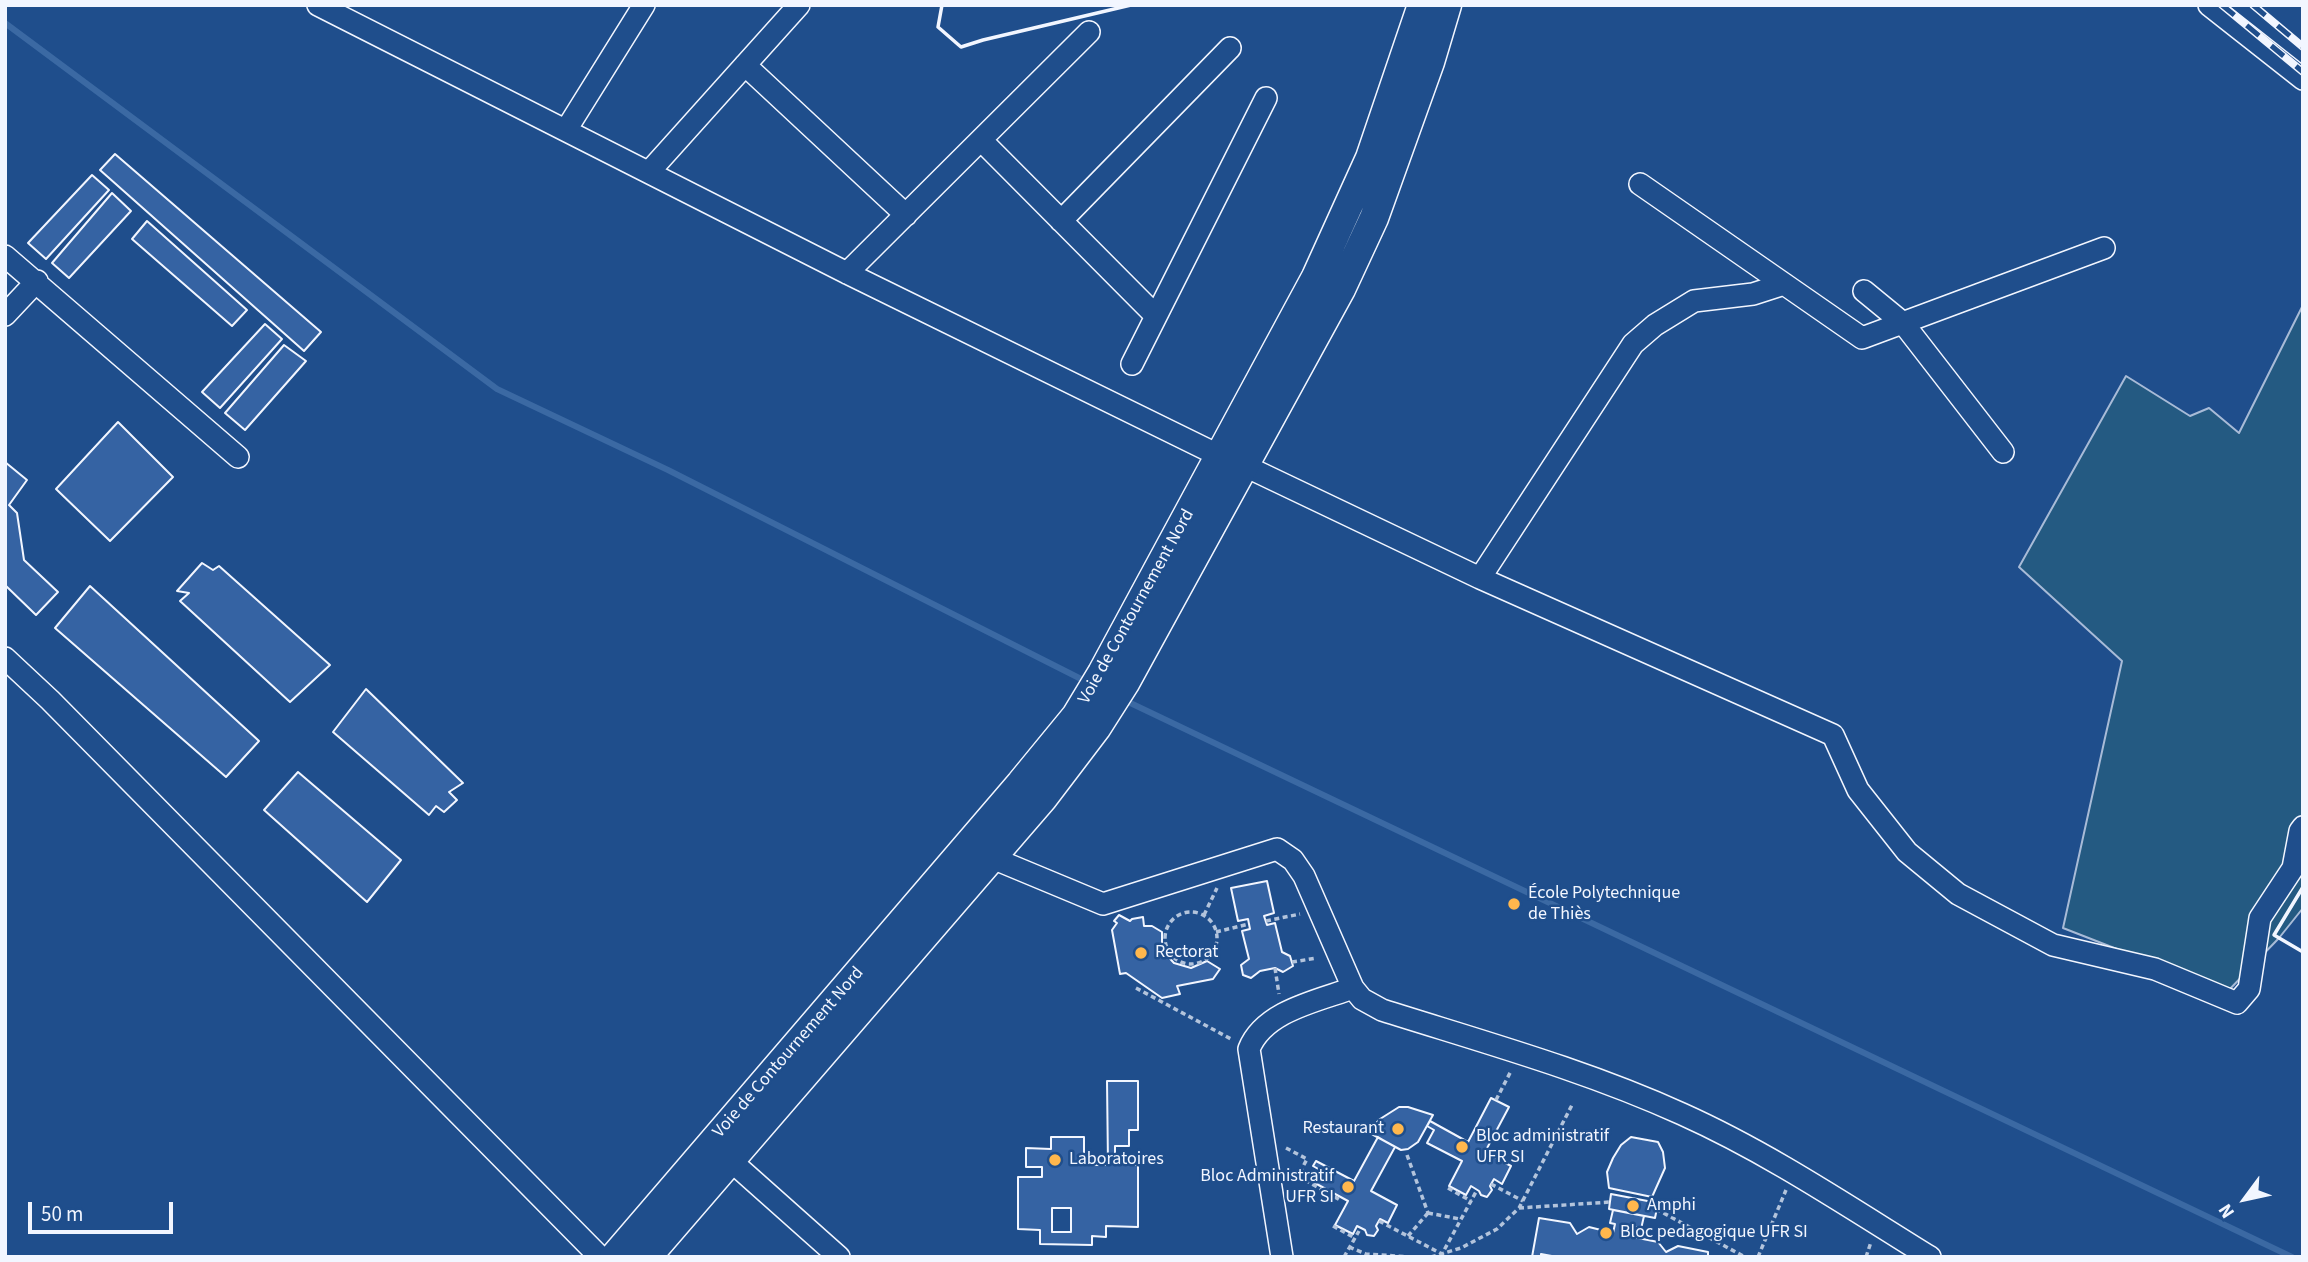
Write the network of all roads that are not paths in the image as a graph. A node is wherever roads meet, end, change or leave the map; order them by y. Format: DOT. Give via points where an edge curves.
graph roads {
  1 [pos="318,5"];
  2 [pos="644,5"];
  3 [pos="799,5"];
  4 [pos="1422,5"];
  5 [pos="1447,5"];
  6 [pos="2209,5"];
  7 [pos="1089,32"];
  8 [pos="1230,48"];
  9 [pos="746,65"];
  10 [pos="2303,79"];
  11 [pos="1266,99"];
  12 [pos="566,130"];
  13 [pos="981,140"];
  14 [pos="649,172"];
  15 [pos="1640,184"];
  16 [pos="906,215"];
  17 [pos="1061,221"];
  18 [pos="2104,248"];
  19 [pos="5,256"];
  20 [pos="847,273"];
  21 [pos="37,281"];
  22 [pos="1784,284"];
  23 [pos="1864,291"];
  24 [pos="5,315"];
  25 [pos="1156,316"];
  26 [pos="1903,323"];
  27 [pos="1132,364"];
  28 [pos="2003,453"];
  29 [pos="238,457"];
  30 [pos="1231,461"];
  31 [pos="1480,578"];
  32 [pos="5,658"];
  33 [pos="2303,827"];
  34 [pos="979,850"];
  35 [pos="1353,988"];
  36 [pos="720,1152"];
  37 [pos="600,1257"];
  38 [pos="614,1257"];
  39 [pos="647,1257"];
  40 [pos="839,1257"];
  41 [pos="1282,1257"];
  42 [pos="1930,1257"];
  1 -- 12 [label="street"];
  2 -- 12 [label="street"];
  3 -- 9 [label="street"];
  4 -- 30 [label="main road, Voie de Contournement Nord" via="1370,158"];
  5 -- 30 [label="main road, Voie de Contournement Nord" via="1374,218 1340,289"];
  6 -- 10 [label="street"];
  7 -- 13 [label="street"];
  8 -- 17 [label="street"];
  9 -- 14 [label="street"];
  9 -- 16 [label="street"];
  11 -- 25 [label="street"];
  12 -- 14 [label="street"];
  13 -- 16 [label="street"];
  13 -- 17 [label="street"];
  14 -- 20 [label="street"];
  15 -- 22 [label="street"];
  16 -- 20 [label="street"];
  17 -- 25 [label="street"];
  18 -- 26 [label="street"];
  19 -- 21 [label="street"];
  20 -- 30 [label="street"];
  21 -- 24 [label="street"];
  21 -- 29 [label="street"];
  22 -- 26 [label="street" via="1862,338"];
  22 -- 31 [label="street" via="1754,294 1694,301 1633,344"];
  23 -- 26 [label="street"];
  25 -- 27 [label="street"];
  26 -- 28 [label="street"];
  30 -- 31 [label="street"];
  30 -- 34 [label="main road, Voie de Contournement Nord" via="1114,678 1043,797"];
  31 -- 33 [label="street" via="1833,735 1858,790 1907,852 1958,894 2053,945 2155,969 2237,1003 2249,989 2260,918 2293,868"];
  32 -- 37 [label="street"];
  34 -- 35 [label="street" via="1104,904 1278,849 1304,876"];
  34 -- 36 [label="main road, Voie de Contournement Nord"];
  35 -- 41 [label="street" via="1275,1017 1262,1027 1249,1049"];
  35 -- 42 [label="street" via="1382,1010 1583,1073 1684,1114 1793,1172"];
  36 -- 38 [label="main road, Voie de Contournement Nord"];
  36 -- 39 [label="main road, Voie de Contournement Nord"];
  36 -- 40 [label="street"];
}
